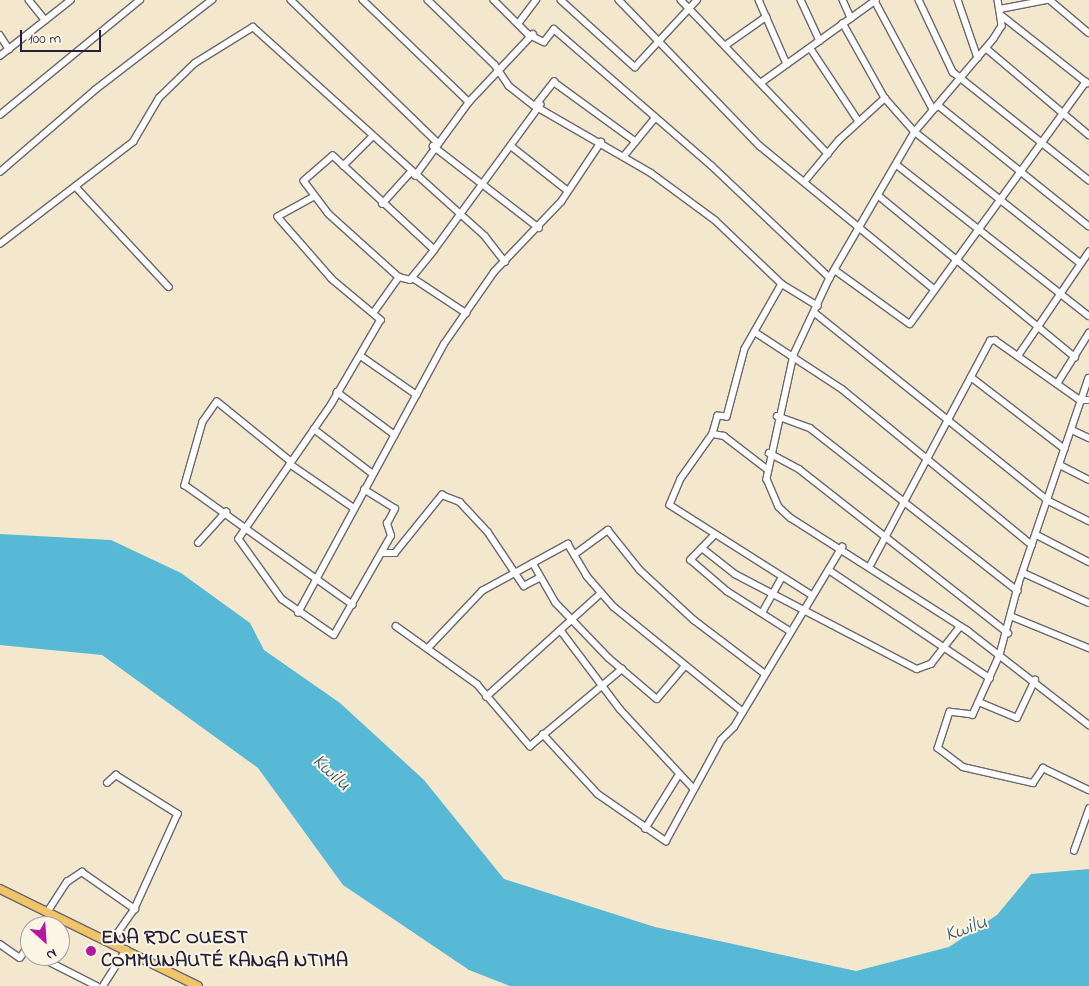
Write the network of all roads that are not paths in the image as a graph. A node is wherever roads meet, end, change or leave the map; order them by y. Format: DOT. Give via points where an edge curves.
graph roads {
  1 [pos="29,0"];
  2 [pos="71,0"];
  3 [pos="140,0"];
  4 [pos="212,0"];
  5 [pos="291,0"];
  6 [pos="363,0"];
  7 [pos="428,0"];
  8 [pos="494,0"];
  9 [pos="536,0"];
  10 [pos="561,0"];
  11 [pos="619,0"];
  12 [pos="681,0"];
  13 [pos="697,0"];
  14 [pos="759,0"];
  15 [pos="801,0"];
  16 [pos="843,0"];
  17 [pos="919,0"];
  18 [pos="958,0"];
  19 [pos="998,0"];
  20 [pos="1048,0"];
  21 [pos="875,1"];
  22 [pos="689,8"];
  23 [pos="1000,12"];
  24 [pos="766,16"];
  25 [pos="851,18"];
  26 [pos="45,20"];
  27 [pos="844,23"];
  28 [pos="518,24"];
  29 [pos="1089,33"];
  30 [pos="532,34"];
  31 [pos="0,35"];
  32 [pos="658,40"];
  33 [pos="820,41"];
  34 [pos="726,45"];
  35 [pos="986,48"];
  36 [pos="9,49"];
  37 [pos="811,49"];
  38 [pos="0,56"];
  39 [pos="978,58"];
  40 [pos="787,64"];
  41 [pos="499,71"];
  42 [pos="962,80"];
  43 [pos="762,82"];
  44 [pos="1088,83"];
  45 [pos="884,98"];
  46 [pos="468,102"];
  47 [pos="537,106"];
  48 [pos="939,106"];
  49 [pos="1062,114"];
  50 [pos="0,115"];
  51 [pos="655,118"];
  52 [pos="858,120"];
  53 [pos="915,132"];
  54 [pos="1089,135"];
  55 [pos="372,137"];
  56 [pos="635,141"];
  57 [pos="601,142"];
  58 [pos="1042,142"];
  59 [pos="435,144"];
  60 [pos="511,146"];
  61 [pos="828,154"];
  62 [pos="624,156"];
  63 [pos="897,165"];
  64 [pos="342,166"];
  65 [pos="0,172"];
  66 [pos="1021,172"];
  67 [pos="413,174"];
  68 [pos="1089,180"];
  69 [pos="805,182"];
  70 [pos="484,183"];
  71 [pos="77,188"];
  72 [pos="567,190"];
  73 [pos="879,196"];
  74 [pos="314,197"];
  75 [pos="999,200"];
  76 [pos="382,204"];
  77 [pos="460,214"];
  78 [pos="858,226"];
  79 [pos="1089,226"];
  80 [pos="539,228"];
  81 [pos="978,231"];
  82 [pos="0,244"];
  83 [pos="434,250"];
  84 [pos="1089,252"];
  85 [pos="957,260"];
  86 [pos="505,262"];
  87 [pos="1080,263"];
  88 [pos="835,270"];
  89 [pos="399,277"];
  90 [pos="413,278"];
  91 [pos="830,278"];
  92 [pos="782,284"];
  93 [pos="169,287"];
  94 [pos="934,288"];
  95 [pos="1061,295"];
  96 [pos="818,306"];
  97 [pos="374,312"];
  98 [pos="466,313"];
  99 [pos="815,313"];
  100 [pos="1089,316"];
  101 [pos="1037,325"];
  102 [pos="755,332"];
  103 [pos="1089,334"];
  104 [pos="794,355"];
  105 [pos="361,356"];
  106 [pos="1018,356"];
  107 [pos="1076,357"];
  108 [pos="970,377"];
  109 [pos="1089,378"];
  110 [pos="1057,384"];
  111 [pos="338,392"];
  112 [pos="417,395"];
  113 [pos="1080,400"];
  114 [pos="1089,400"];
  115 [pos="777,416"];
  116 [pos="948,420"];
  117 [pos="314,429"];
  118 [pos="1072,430"];
  119 [pos="713,434"];
  120 [pos="395,435"];
  121 [pos="1089,438"];
  122 [pos="1066,449"];
  123 [pos="769,453"];
  124 [pos="927,461"];
  125 [pos="290,463"];
  126 [pos="1062,466"];
  127 [pos="767,469"];
  128 [pos="373,474"];
  129 [pos="1089,480"];
  130 [pos="365,490"];
  131 [pos="903,501"];
  132 [pos="1049,501"];
  133 [pos="354,508"];
  134 [pos="226,512"];
  135 [pos="1089,521"];
  136 [pos="244,527"];
  137 [pos="714,535"];
  138 [pos="1038,535"];
  139 [pos="882,537"];
  140 [pos="198,543"];
  141 [pos="1032,545"];
  142 [pos="842,547"];
  143 [pos="702,548"];
  144 [pos="382,553"];
  145 [pos="574,555"];
  146 [pos="1089,562"];
  147 [pos="533,564"];
  148 [pos="871,564"];
  149 [pos="829,570"];
  150 [pos="513,572"];
  151 [pos="1026,574"];
  152 [pos="782,577"];
  153 [pos="539,578"];
  154 [pos="318,581"];
  155 [pos="1018,591"];
  156 [pos="601,593"];
  157 [pos="773,594"];
  158 [pos="812,595"];
  159 [pos="1089,603"];
  160 [pos="353,605"];
  161 [pos="803,611"];
  162 [pos="298,613"];
  163 [pos="762,614"];
  164 [pos="1013,617"];
  165 [pos="573,620"];
  166 [pos="396,626"];
  167 [pos="959,628"];
  168 [pos="790,631"];
  169 [pos="562,632"];
  170 [pos="1008,633"];
  171 [pos="428,648"];
  172 [pos="947,648"];
  173 [pos="1089,648"];
  174 [pos="1000,654"];
  175 [pos="684,667"];
  176 [pos="622,669"];
  177 [pos="764,672"];
  178 [pos="990,678"];
  179 [pos="1035,680"];
  180 [pos="603,685"];
  181 [pos="486,697"];
  182 [pos="979,702"];
  183 [pos="743,712"];
  184 [pos="1089,725"];
  185 [pos="543,734"];
  186 [pos="678,776"];
  187 [pos="107,783"];
  188 [pos="694,789"];
  189 [pos="1089,790"];
  190 [pos="1089,809"];
  191 [pos="645,830"];
  192 [pos="1074,852"];
  193 [pos="0,889"];
  194 [pos="135,909"];
  195 [pos="48,911"];
  196 [pos="112,942"];
  197 [pos="0,944"];
  198 [pos="126,950"];
  199 [pos="20,958"];
  200 [pos="58,966"];
  201 [pos="97,986"];
  202 [pos="103,986"];
  203 [pos="198,986"];
  1 -- 26 [label="street"];
  2 -- 26 [label="street"];
  3 -- 50 [label="street"];
  4 -- 65 [label="street" via="94,90"];
  5 -- 59 [label="street"];
  6 -- 46 [label="street"];
  7 -- 41 [label="street"];
  8 -- 28 [label="street"];
  9 -- 28 [label="street"];
  10 -- 32 [label="street" via="635,67"];
  11 -- 32 [label="street"];
  12 -- 22 [label="street"];
  13 -- 22 [label="street"];
  14 -- 24 [label="street"];
  15 -- 33 [label="street"];
  16 -- 25 [label="street"];
  17 -- 42 [label="street" via="944,57"];
  18 -- 39 [label="street"];
  19 -- 23 [label="street"];
  20 -- 23 [label="street"];
  20 -- 29 [label="street"];
  21 -- 25 [label="street"];
  21 -- 48 [label="street" via="930,105 933,109"];
  22 -- 32 [label="street"];
  22 -- 34 [label="street"];
  23 -- 35 [label="street" via="1002,26"];
  23 -- 44 [label="street"];
  24 -- 34 [label="street"];
  24 -- 40 [label="street"];
  25 -- 27 [label="street"];
  26 -- 36 [label="street"];
  27 -- 33 [label="street"];
  27 -- 45 [label="street"];
  28 -- 30 [label="street"];
  30 -- 41 [label="street"];
  30 -- 51 [label="street" via="544,42 554,29"];
  31 -- 36 [label="street"];
  32 -- 69 [label="street" via="754,141"];
  33 -- 37 [label="street"];
  34 -- 43 [label="street"];
  35 -- 39 [label="street"];
  35 -- 49 [label="street"];
  36 -- 38 [label="street"];
  37 -- 40 [label="street"];
  37 -- 52 [label="street"];
  39 -- 42 [label="street"];
  40 -- 43 [label="street"];
  41 -- 46 [label="street"];
  41 -- 47 [label="street"];
  42 -- 48 [label="street"];
  42 -- 58 [label="street"];
  43 -- 61 [label="street"];
  44 -- 49 [label="street"];
  45 -- 52 [label="street"];
  45 -- 53 [label="street"];
  46 -- 59 [label="street"];
  47 -- 56 [label="street" via="554,82"];
  47 -- 57 [label="street"];
  47 -- 60 [label="street"];
  48 -- 53 [label="street"];
  48 -- 66 [label="street"];
  49 -- 54 [label="street"];
  49 -- 58 [label="street"];
  51 -- 56 [label="street"];
  51 -- 91 [label="street"];
  52 -- 61 [label="street"];
  53 -- 63 [label="street"];
  53 -- 75 [label="street"];
  55 -- 64 [label="street"];
  55 -- 67 [label="street"];
  55 -- 71 [label="street" via="253,27 195,63 160,98 141,134"];
  56 -- 62 [label="street"];
  57 -- 62 [label="street"];
  57 -- 72 [label="street"];
  58 -- 66 [label="street"];
  58 -- 68 [label="street"];
  59 -- 67 [label="street"];
  59 -- 70 [label="street"];
  60 -- 70 [label="street"];
  60 -- 72 [label="street"];
  61 -- 69 [label="street"];
  62 -- 92 [label="street" via="715,220"];
  63 -- 73 [label="street"];
  63 -- 81 [label="street"];
  64 -- 74 [label="street" via="333,156 304,181"];
  64 -- 76 [label="street"];
  66 -- 75 [label="street"];
  66 -- 79 [label="street"];
  67 -- 76 [label="street"];
  67 -- 77 [label="street"];
  69 -- 78 [label="street"];
  70 -- 77 [label="street"];
  70 -- 80 [label="street"];
  71 -- 82 [label="street"];
  71 -- 93 [label="street"];
  72 -- 80 [label="street"];
  73 -- 78 [label="street"];
  73 -- 85 [label="street"];
  74 -- 89 [label="street"];
  74 -- 97 [label="street" via="278,217 332,279"];
  75 -- 81 [label="street"];
  75 -- 87 [label="street"];
  76 -- 83 [label="street"];
  77 -- 83 [label="street"];
  77 -- 86 [label="street"];
  78 -- 88 [label="street"];
  78 -- 94 [label="street"];
  80 -- 86 [label="street"];
  81 -- 85 [label="street"];
  81 -- 95 [label="street"];
  83 -- 90 [label="street"];
  84 -- 87 [label="street"];
  85 -- 94 [label="street"];
  85 -- 101 [label="street"];
  86 -- 98 [label="street"];
  87 -- 95 [label="street"];
  88 -- 91 [label="street"];
  88 -- 94 [label="street" via="910,324"];
  89 -- 90 [label="street"];
  89 -- 97 [label="street"];
  90 -- 98 [label="street"];
  91 -- 96 [label="street"];
  92 -- 96 [label="street"];
  92 -- 102 [label="street"];
  95 -- 100 [label="street"];
  95 -- 101 [label="street"];
  96 -- 99 [label="street"];
  97 -- 105 [label="street" via="380,324"];
  98 -- 112 [label="street"];
  99 -- 104 [label="street"];
  99 -- 116 [label="street"];
  101 -- 106 [label="street"];
  101 -- 107 [label="street"];
  102 -- 104 [label="street"];
  102 -- 119 [label="street" via="726,417 718,416"];
  103 -- 107 [label="street"];
  104 -- 115 [label="street"];
  104 -- 124 [label="street" via="842,389"];
  105 -- 111 [label="street"];
  105 -- 112 [label="street"];
  106 -- 108 [label="street" via="992,340"];
  106 -- 110 [label="street"];
  107 -- 110 [label="street"];
  108 -- 116 [label="street"];
  108 -- 122 [label="street"];
  109 -- 113 [label="street"];
  110 -- 113 [label="street"];
  111 -- 117 [label="street"];
  111 -- 120 [label="street"];
  112 -- 120 [label="street"];
  113 -- 114 [label="street"];
  113 -- 118 [label="street"];
  115 -- 123 [label="street"];
  115 -- 131 [label="street" via="810,428"];
  116 -- 124 [label="street"];
  116 -- 132 [label="street"];
  117 -- 125 [label="street"];
  117 -- 128 [label="street"];
  118 -- 121 [label="street"];
  118 -- 122 [label="street"];
  119 -- 127 [label="street" via="724,436"];
  119 -- 137 [label="street" via="681,479 670,505"];
  120 -- 128 [label="street"];
  122 -- 126 [label="street"];
  123 -- 127 [label="street"];
  123 -- 139 [label="street" via="799,469"];
  124 -- 131 [label="street"];
  124 -- 141 [label="street"];
  125 -- 133 [label="street"];
  125 -- 134 [label="street" via="217,402 203,422 185,485"];
  125 -- 136 [label="street"];
  126 -- 129 [label="street"];
  126 -- 132 [label="street"];
  127 -- 142 [label="street" via="771,495 779,507"];
  128 -- 130 [label="street"];
  130 -- 133 [label="street"];
  130 -- 144 [label="street" via="395,510 387,524 391,536"];
  131 -- 139 [label="street"];
  131 -- 155 [label="street"];
  132 -- 135 [label="street"];
  132 -- 138 [label="street"];
  133 -- 154 [label="street"];
  134 -- 136 [label="street"];
  134 -- 140 [label="street"];
  136 -- 154 [label="street"];
  136 -- 162 [label="street" via="239,539 247,555"];
  137 -- 143 [label="street"];
  137 -- 152 [label="street"];
  138 -- 141 [label="street"];
  138 -- 146 [label="street"];
  139 -- 148 [label="street"];
  139 -- 170 [label="street"];
  141 -- 151 [label="street"];
  142 -- 148 [label="street"];
  142 -- 149 [label="street"];
  143 -- 157 [label="street"];
  143 -- 163 [label="street" via="691,560"];
  144 -- 150 [label="street" via="394,553 442,495 460,502 493,539"];
  144 -- 160 [label="street"];
  145 -- 147 [label="street" via="568,544"];
  145 -- 156 [label="street"];
  145 -- 177 [label="street" via="608,530 640,570 694,620"];
  147 -- 150 [label="street"];
  147 -- 153 [label="street"];
  148 -- 167 [label="street"];
  149 -- 158 [label="street"];
  149 -- 172 [label="street"];
  150 -- 153 [label="street" via="524,586"];
  150 -- 171 [label="street" via="482,591"];
  151 -- 155 [label="street"];
  151 -- 159 [label="street"];
  152 -- 157 [label="street"];
  152 -- 158 [label="street"];
  153 -- 165 [label="street"];
  154 -- 160 [label="street"];
  154 -- 162 [label="street"];
  155 -- 164 [label="street"];
  156 -- 165 [label="street"];
  156 -- 175 [label="street"];
  157 -- 161 [label="street"];
  157 -- 163 [label="street"];
  158 -- 161 [label="street"];
  160 -- 162 [label="street" via="334,636"];
  161 -- 168 [label="street"];
  161 -- 172 [label="street" via="917,669 931,664"];
  163 -- 168 [label="street"];
  164 -- 170 [label="street"];
  164 -- 173 [label="street"];
  165 -- 169 [label="street"];
  165 -- 176 [label="street"];
  166 -- 171 [label="street"];
  167 -- 172 [label="street"];
  167 -- 174 [label="street"];
  168 -- 177 [label="street"];
  169 -- 180 [label="street"];
  169 -- 181 [label="street"];
  170 -- 174 [label="street"];
  171 -- 181 [label="street" via="477,684"];
  172 -- 178 [label="street"];
  174 -- 178 [label="street"];
  174 -- 179 [label="street"];
  175 -- 176 [label="street" via="657,698"];
  175 -- 183 [label="street"];
  176 -- 180 [label="street"];
  177 -- 183 [label="street"];
  178 -- 182 [label="street"];
  179 -- 182 [label="street" via="1017,718"];
  179 -- 184 [label="street"];
  180 -- 185 [label="street"];
  180 -- 186 [label="street"];
  181 -- 185 [label="street" via="530,746"];
  182 -- 189 [label="street" via="973,716 949,715 938,748 951,762 1033,784 1043,768"];
  183 -- 188 [label="street"];
  185 -- 191 [label="street" via="588,785"];
  186 -- 188 [label="street"];
  186 -- 191 [label="street"];
  187 -- 194 [label="street" via="116,775 178,814"];
  188 -- 191 [label="street" via="666,841"];
  190 -- 192 [label="street"];
  193 -- 195 [label="highway"];
  194 -- 195 [label="street" via="82,872 67,882"];
  194 -- 196 [label="street"];
  195 -- 196 [label="highway"];
  196 -- 198 [label="highway"];
  197 -- 199 [label="street"];
  198 -- 202 [label="street"];
  198 -- 203 [label="highway"];
  200 -- 201 [label="street"];
}
